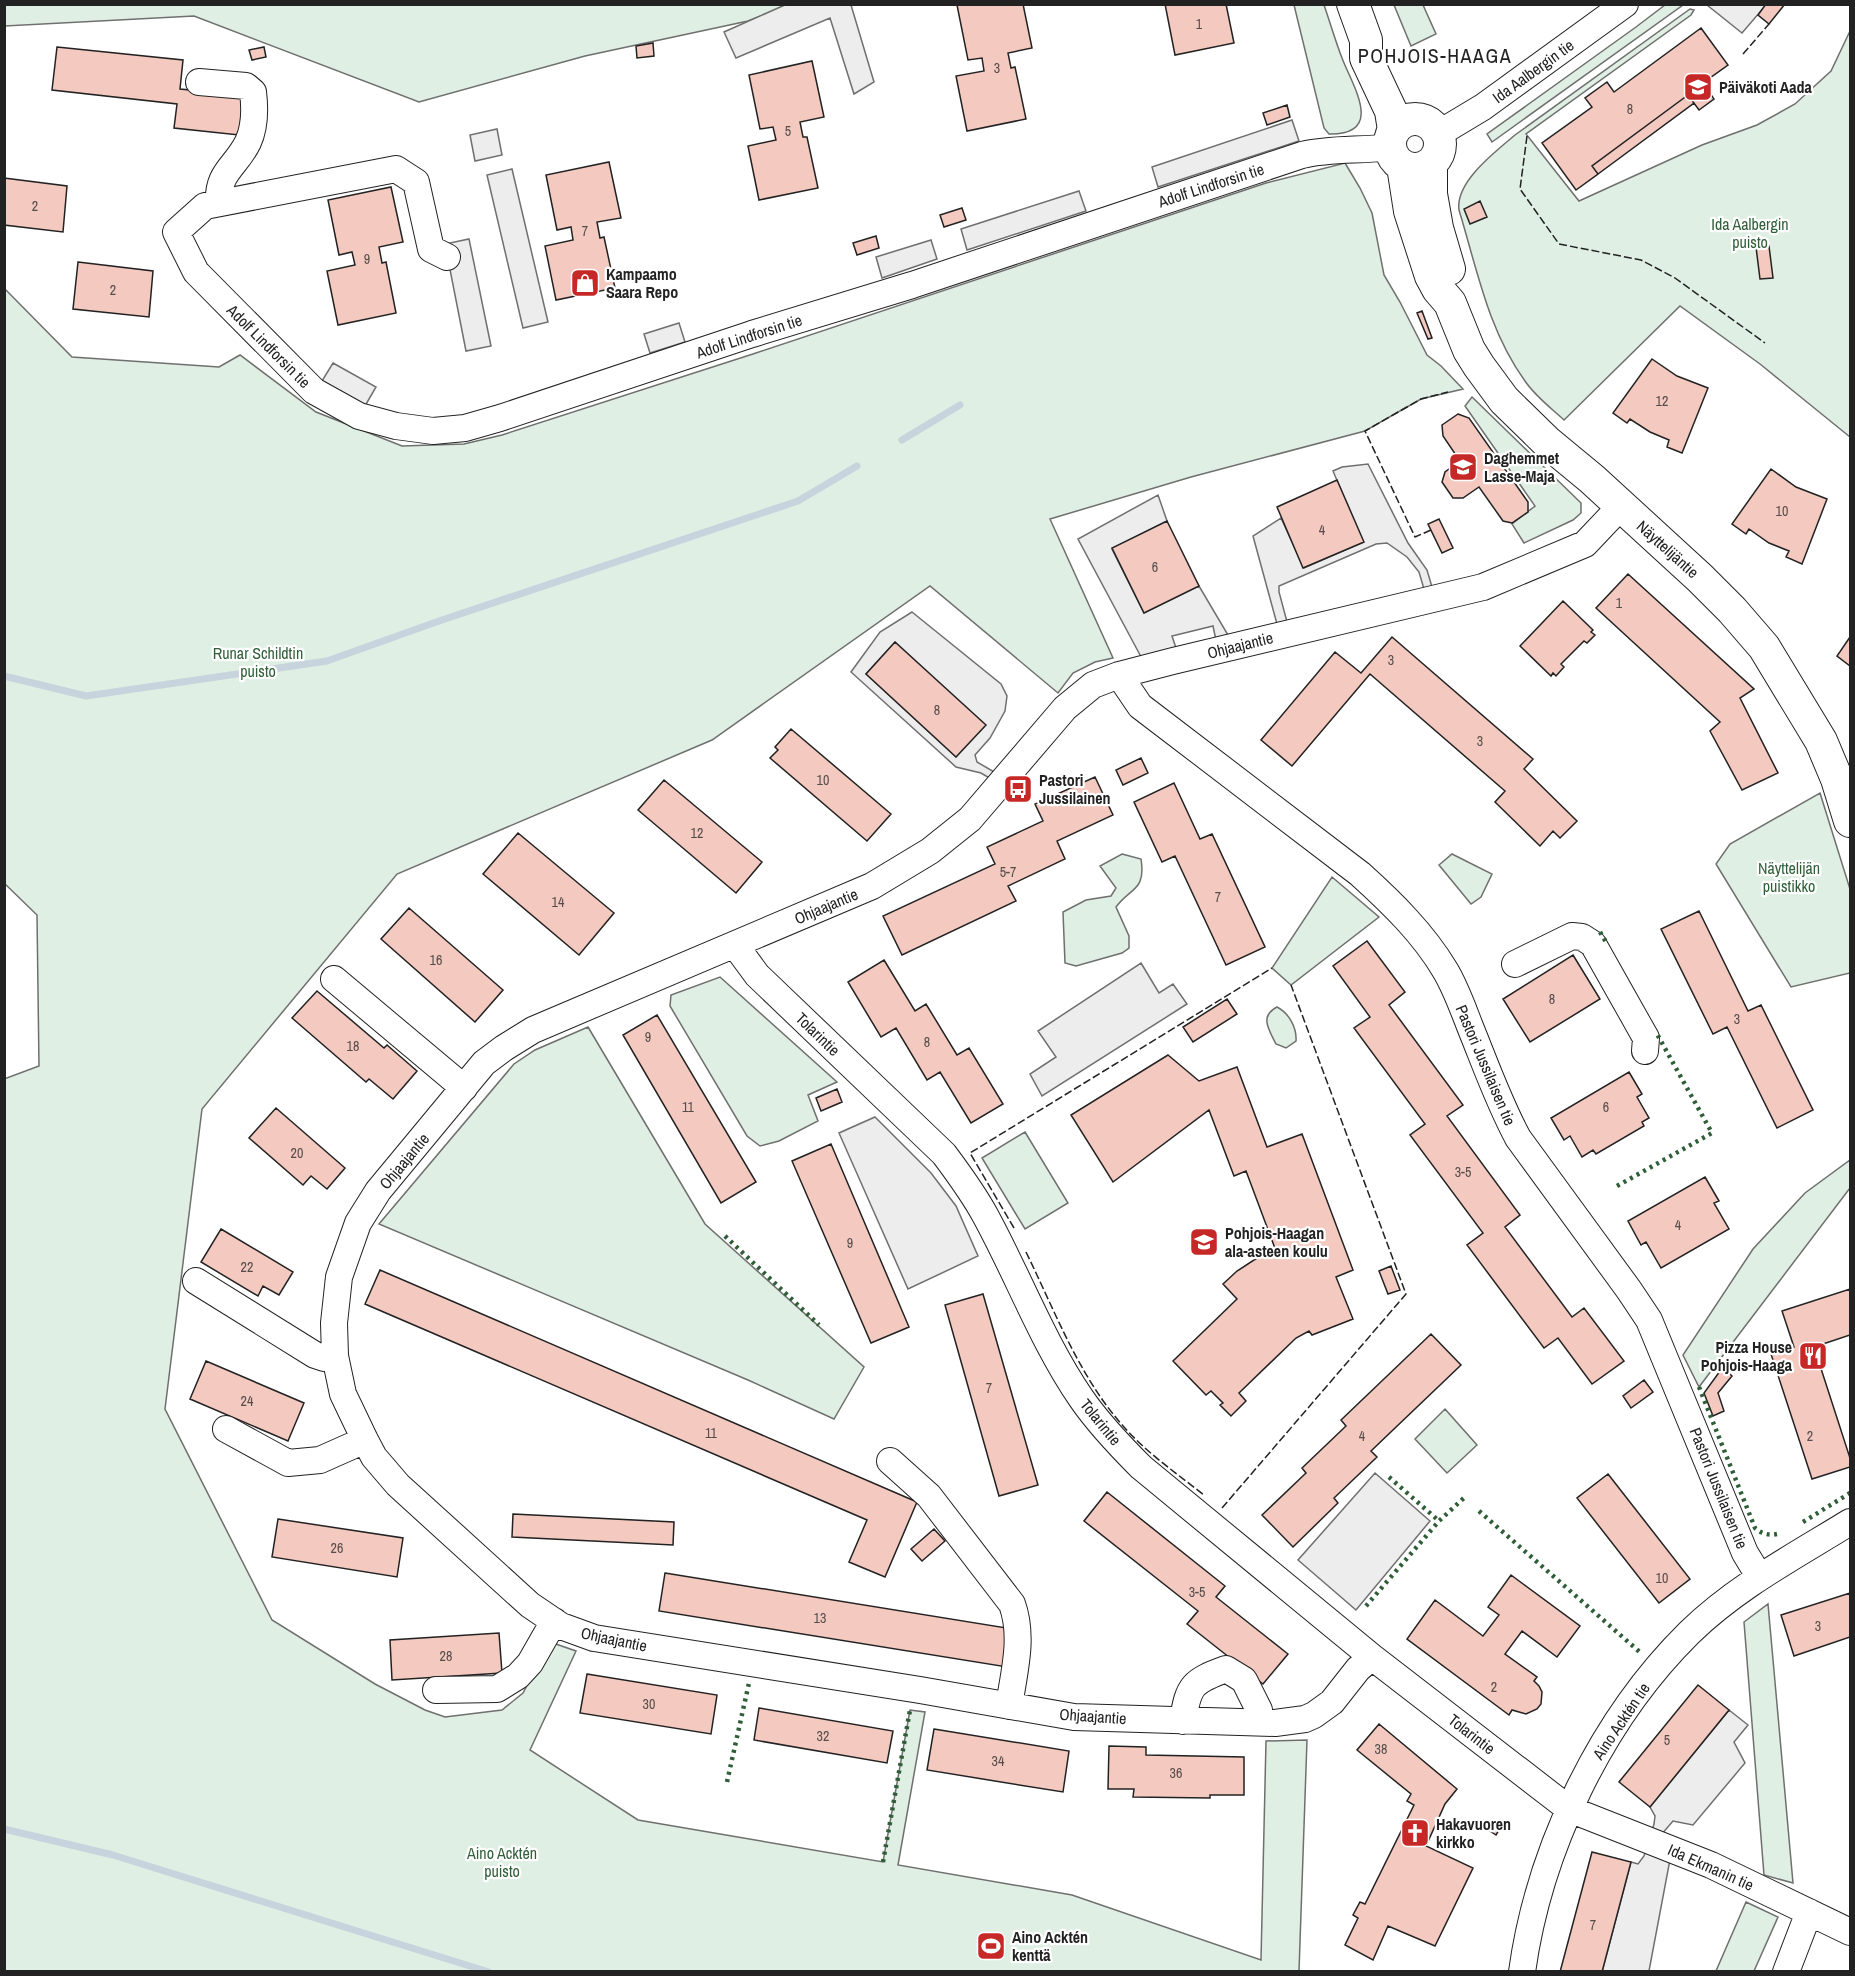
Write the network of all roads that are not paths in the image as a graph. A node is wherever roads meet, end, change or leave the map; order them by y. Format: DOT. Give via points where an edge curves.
graph roads {
  1 [pos="1353,4"];
  2 [pos="1625,4"];
  3 [pos="199,82"];
  4 [pos="1413,144"];
  5 [pos="219,203"];
  6 [pos="447,257"];
  7 [pos="1621,506"];
  8 [pos="1119,675"];
  9 [pos="1840,762"];
  10 [pos="1851,821"];
  11 [pos="735,945"];
  12 [pos="1515,964"];
  13 [pos="333,979"];
  14 [pos="1645,1051"];
  15 [pos="464,1088"];
  16 [pos="196,1281"];
  17 [pos="335,1356"];
  18 [pos="226,1429"];
  19 [pos="365,1440"];
  20 [pos="890,1461"];
  21 [pos="1851,1522"];
  22 [pos="1759,1576"];
  23 [pos="554,1621"];
  24 [pos="1372,1657"];
  25 [pos="435,1690"];
  26 [pos="1009,1706"];
  27 [pos="1183,1720"];
  28 [pos="1260,1722"];
  29 [pos="1569,1809"];
  30 [pos="1809,1912"];
  31 [pos="1851,1932"];
  32 [pos="1522,1971"];
  33 [pos="1786,1971"];
  1 -- 4 [label="main road, Näyttelijäntie" via="1366,40 1390,65"];
  2 -- 4 [label="street, Ida Aalbergin tie" via="1483,107"];
  3 -- 5 [label="street" via="246,86 253,92 256,108 248,142 221,180"];
  4 -- 5 [label="street, Adolf Lindforsin tie" via="1302,155 500,418 465,428 433,431 359,416 314,391 196,272 176,232 205,206"];
  4 -- 7 [label="main road, Näyttelijäntie" via="1410,211 1419,244 1473,358 1504,400"];
  5 -- 6 [label="street" via="396,169 416,182 431,249"];
  7 -- 8 [label="street, Ohjaajantie" via="1585,544 1483,587"];
  7 -- 9 [label="main road, Näyttelijäntie" via="1700,578 1764,647 1821,741"];
  8 -- 11 [label="street, Ohjaajantie" via="1093,686 1065,708 970,819 930,850 872,886"];
  8 -- 22 [label="street, Pastori Jussilaisen tie" via="1140,706 1360,873 1426,943 1460,1000 1503,1111 1518,1138 1649,1320 1745,1553"];
  9 -- 10 [label="main road, Näyttelijäntie"];
  11 -- 15 [label="street, Ohjaajantie" via="533,1030 484,1063"];
  11 -- 24 [label="street, Tolarintie" via="757,975 944,1154 964,1180 1063,1368 1115,1440 1141,1467"];
  12 -- 14 [label="street" via="1572,936 1593,944 1646,1038"];
  13 -- 15 [label="street"];
  15 -- 17 [label="street, Ohjaajantie" via="378,1191 358,1224 339,1277"];
  16 -- 17 [label="street" via="315,1355"];
  17 -- 19 [label="street, Ohjaajantie" via="343,1394"];
  18 -- 19 [label="street" via="288,1463 320,1460"];
  19 -- 23 [label="street, Ohjaajantie" via="398,1485 530,1605"];
  20 -- 26 [label="street" via="929,1496 1012,1604 1019,1636"];
  21 -- 22 [label="street, Aino Acktén tie"];
  22 -- 29 [label="street, Aino Acktén tie" via="1690,1633 1636,1692 1582,1780"];
  23 -- 25 [label="street" via="530,1663 497,1689"];
  23 -- 26 [label="street, Ohjaajantie" via="594,1638"];
  24 -- 28 [label="street, Ohjaajantie" via="1332,1702 1314,1714 1305,1719"];
  24 -- 29 [label="street, Tolarintie"];
  26 -- 27 [label="street, Ohjaajantie" via="1074,1718"];
  27 -- 28 [label="street, Ohjaajantie"];
  27 -- 28 [label="street" via="1187,1696 1202,1678 1226,1669 1244,1680 1259,1710"];
  29 -- 30 [label="street, Ida Ekmanin tie" via="1711,1865"];
  29 -- 32 [label="street, Aino Acktén tie" via="1545,1874"];
  30 -- 31 [label="street, Ida Ekmanin tie"];
  30 -- 33 [label="street"];
}
